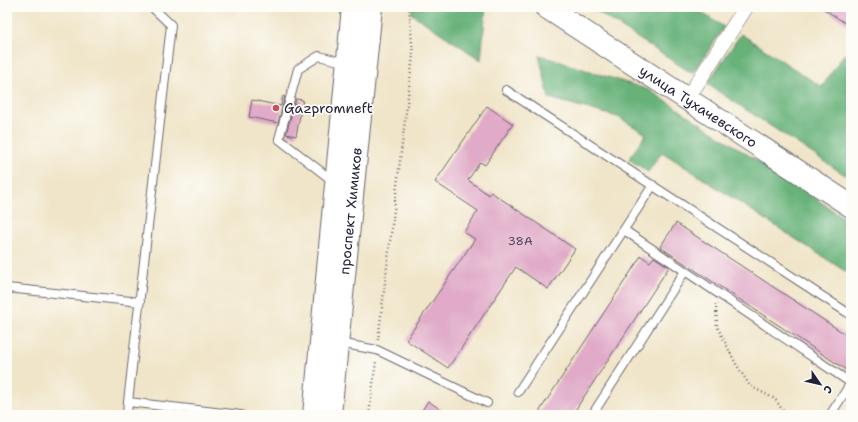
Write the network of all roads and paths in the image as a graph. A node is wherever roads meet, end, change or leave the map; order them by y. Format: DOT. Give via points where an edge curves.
graph roads {
  1 [pos="152,7"];
  2 [pos="353,7"];
  3 [pos="372,7"];
  4 [pos="409,7"];
  5 [pos="546,7"];
  6 [pos="572,7"];
  7 [pos="746,7"];
  8 [pos="348,63"];
  9 [pos="694,88"];
  10 [pos="506,90"];
  11 [pos="336,183"];
  12 [pos="653,186"];
  13 [pos="851,189"];
  14 [pos="851,206"];
  15 [pos="624,230"];
  16 [pos="685,271"];
  17 [pos="7,288"];
  18 [pos="715,292"];
  19 [pos="140,302"];
  20 [pos="851,315"];
  21 [pos="337,342"];
  22 [pos="377,350"];
  23 [pos="518,392"];
  24 [pos="128,402"];
  25 [pos="487,403"];
  26 [pos="127,415"];
  27 [pos="241,415"];
  28 [pos="314,415"];
  29 [pos="330,415"];
  30 [pos="369,415"];
  31 [pos="592,415"];
  32 [pos="786,415"];
  33 [pos="830,415"];
  1 -- 19 [label="lane" via="171,25"];
  2 -- 8 [label="main road, проспект Химиков"];
  3 -- 21 [label="main road, проспект Химиков"];
  4 -- 22 [label="path" via="413,55"];
  5 -- 14 [label="main road, улица Тухачевского"];
  6 -- 9 [label="main road, улица Тухачевского"];
  7 -- 9 [label="street"];
  8 -- 11 [label="main road, проспект Химиков"];
  8 -- 11 [label="lane" via="319,56 298,69 279,139"];
  9 -- 13 [label="main road, улица Тухачевского"];
  10 -- 12 [label="lane"];
  11 -- 28 [label="main road, проспект Химиков"];
  12 -- 15 [label="lane"];
  12 -- 20 [label="lane"];
  15 -- 16 [label="lane"];
  15 -- 23 [label="lane"];
  16 -- 18 [label="lane"];
  16 -- 31 [label="lane"];
  17 -- 19 [label="lane"];
  18 -- 32 [label="path" via="717,326 736,364 750,386 775,399"];
  18 -- 33 [label="lane" via="851,383"];
  19 -- 24 [label="lane"];
  21 -- 22 [label="lane"];
  21 -- 29 [label="main road, проспект Химиков"];
  22 -- 25 [label="lane"];
  22 -- 30 [label="path"];
  24 -- 26 [label="lane"];
  24 -- 27 [label="lane"];
}
